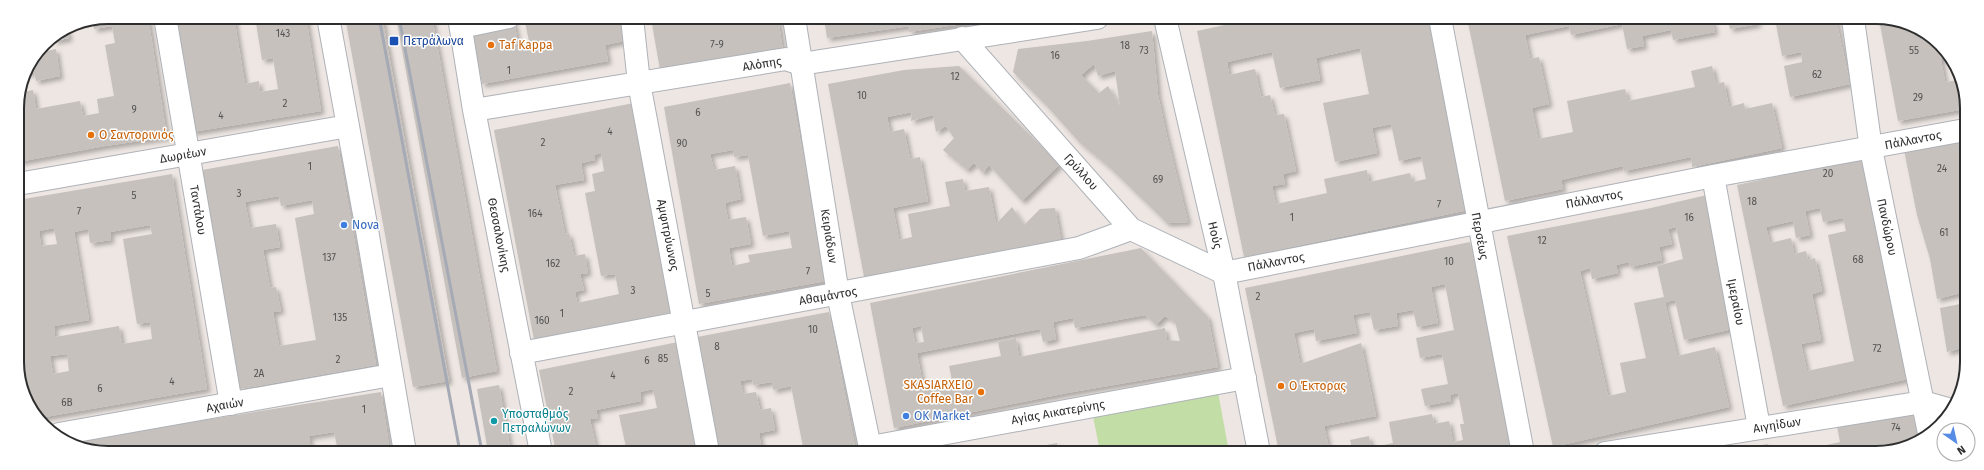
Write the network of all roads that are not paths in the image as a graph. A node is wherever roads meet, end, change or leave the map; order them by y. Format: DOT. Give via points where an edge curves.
graph roads {
  1 [pos="166,24"];
  2 [pos="329,24"];
  3 [pos="460,24"];
  4 [pos="633,24"];
  5 [pos="795,24"];
  6 [pos="1056,24"];
  7 [pos="1166,24"];
  8 [pos="1441,24"];
  9 [pos="1854,24"];
  10 [pos="962,38"];
  11 [pos="801,64"];
  12 [pos="639,83"];
  13 [pos="474,110"];
  14 [pos="348,126"];
  15 [pos="1960,131"];
  16 [pos="1871,149"];
  17 [pos="188,154"];
  18 [pos="1713,176"];
  19 [pos="24,183"];
  20 [pos="1477,222"];
  21 [pos="1131,229"];
  22 [pos="1224,273"];
  23 [pos="838,294"];
  24 [pos="684,322"];
  25 [pos="522,353"];
  26 [pos="391,376"];
  27 [pos="1245,378"];
  28 [pos="1924,402"];
  29 [pos="231,404"];
  30 [pos="1946,408"];
  31 [pos="1759,427"];
  32 [pos="1928,428"];
  33 [pos="63,433"];
  34 [pos="404,446"];
  35 [pos="540,446"];
  36 [pos="707,446"];
  37 [pos="870,446"];
  38 [pos="887,446"];
  39 [pos="1258,446"];
  40 [pos="1522,446"];
  41 [pos="1646,446"];
  1 -- 17 [label="street, Ταντάλου"];
  2 -- 14 [label="street"];
  3 -- 13 [label="street, Θεσσαλονίκης"];
  4 -- 12 [label="street, Αμφιτρύωνος"];
  5 -- 11 [label="street, Κειριάδων"];
  6 -- 10 [label="street, Αλόπης"];
  7 -- 22 [label="street, Ηούς"];
  8 -- 20 [label="street, Περσέως"];
  9 -- 16 [label="street, Πανδώρου"];
  10 -- 11 [label="street, Αλόπης"];
  10 -- 21 [label="street, Γρύλλου"];
  11 -- 12 [label="street, Αλόπης" via="786,59"];
  11 -- 23 [label="street, Κειριάδων"];
  12 -- 13 [label="street, Αλόπης"];
  12 -- 24 [label="street, Αμφιτρύωνος"];
  13 -- 25 [label="street, Θεσσαλονίκης"];
  14 -- 17 [label="street, Δωριέων"];
  14 -- 26 [label="street"];
  15 -- 16 [label="street, Πάλλαντος"];
  16 -- 18 [label="street, Πάλλαντος"];
  16 -- 28 [label="street, Πανδώρου"];
  17 -- 19 [label="street, Δωριέων"];
  17 -- 29 [label="street, Ταντάλου"];
  18 -- 20 [label="street, Πάλλαντος"];
  18 -- 31 [label="street, Ιμεραίου"];
  20 -- 22 [label="street, Πάλλαντος"];
  20 -- 40 [label="street, Περσέως"];
  21 -- 22 [label="street, Γρύλλου"];
  21 -- 23 [label="street, Αθαμάντος" via="1079,248"];
  22 -- 27 [label="street, Ηούς"];
  23 -- 24 [label="street, Αθαμάντος"];
  23 -- 37 [label="street, Κειριάδων"];
  24 -- 25 [label="street, Αθαμάντος"];
  24 -- 36 [label="street, Αμφιτρύωνος"];
  25 -- 35 [label="street, Θεσσαλονίκης"];
  26 -- 29 [label="street, Αχαιών"];
  26 -- 34 [label="street"];
  27 -- 38 [label="street, Αγίας Αικατερίνης"];
  27 -- 39 [label="street, Ηούς"];
  28 -- 30 [label="street, Αιγηίδων"];
  28 -- 31 [label="street, Αιγηίδων"];
  28 -- 32 [label="street, Πανδώρου"];
  29 -- 33 [label="street, Αχαιών"];
  31 -- 41 [label="street, Αιγηίδων"];
}
